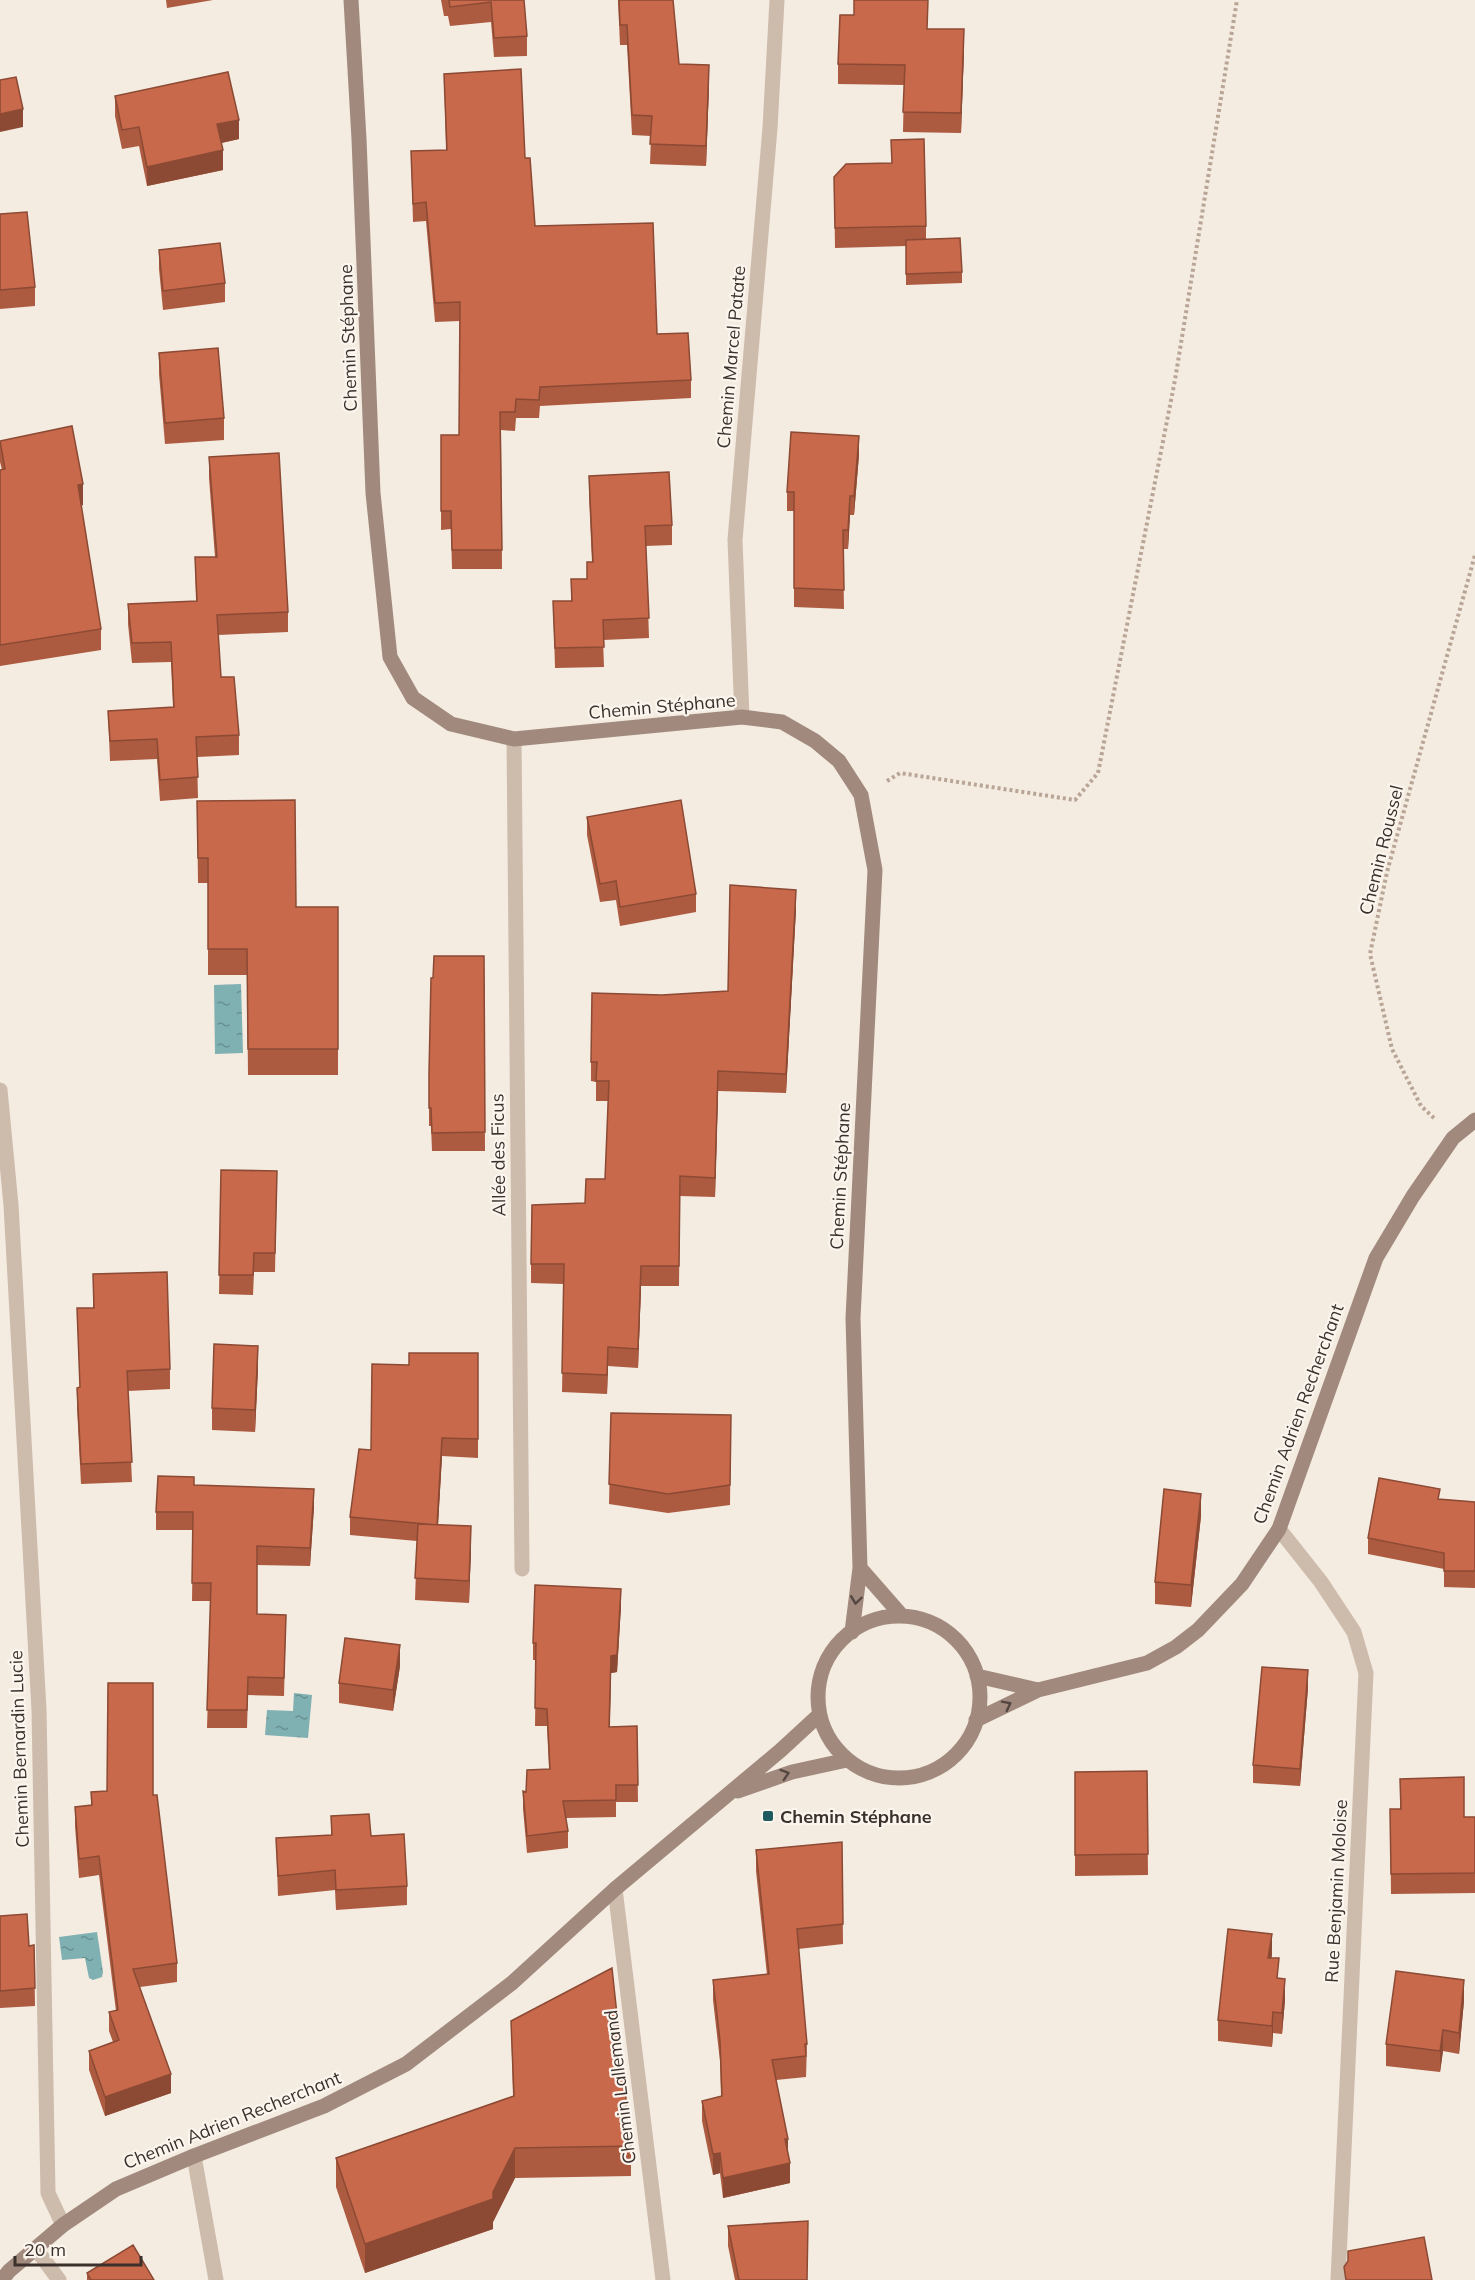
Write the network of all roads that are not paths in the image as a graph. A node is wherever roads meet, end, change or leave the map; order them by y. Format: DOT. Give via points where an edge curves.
graph roads {
  1 [pos="351,0"];
  2 [pos="777,0"];
  3 [pos="742,717"];
  4 [pos="514,740"];
  5 [pos="0,1090"];
  6 [pos="1475,1119"];
  7 [pos="1279,1529"];
  8 [pos="860,1568"];
  9 [pos="522,1569"];
  10 [pos="902,1616"];
  11 [pos="852,1632"];
  12 [pos="977,1676"];
  13 [pos="1038,1690"];
  14 [pos="819,1715"];
  15 [pos="976,1720"];
  16 [pos="846,1760"];
  17 [pos="730,1794"];
  18 [pos="615,1889"];
  19 [pos="194,2156"];
  20 [pos="63,2225"];
  21 [pos="36,2248"];
  22 [pos="2,2280"];
  23 [pos="59,2280"];
  24 [pos="216,2280"];
  25 [pos="663,2280"];
  26 [pos="1338,2280"];
  1 -- 4 [label="main road, Chemin Stéphane" via="373,493 390,657 413,698 451,724"];
  2 -- 3 [label="street, Chemin Marcel Patate" via="771,128 735,540"];
  3 -- 4 [label="main road, Chemin Stéphane"];
  3 -- 8 [label="main road, Chemin Stéphane" via="782,722 839,761 861,795 875,870 853,1318"];
  4 -- 9 [label="street, Allée des Ficus"];
  5 -- 20 [label="street, Chemin Bernardin Lucie" via="11,1205 39,1710 48,2193"];
  6 -- 7 [label="main road, Chemin Adrien Recherchant" via="1453,1138 1376,1258"];
  7 -- 13 [label="main road, Chemin Adrien Recherchant" via="1242,1584 1176,1647 1147,1663"];
  7 -- 26 [label="street, Rue Benjamin Moloise" via="1354,1632 1366,1673"];
  8 -- 10 [label="main road"];
  8 -- 11 [label="main road, Chemin Stéphane, one-way"];
  10 -- 11 [label="main road" via="884,1617"];
  10 -- 12 [label="main road" via="922,1619 957,1640"];
  11 -- 14 [label="main road" via="834,1648 823,1668 818,1691"];
  12 -- 13 [label="main road, Chemin Adrien Recherchant"];
  12 -- 15 [label="main road" via="980,1698"];
  15 -- 13 [label="main road, Chemin Adrien Recherchant, one-way"];
  14 -- 16 [label="main road" via="829,1739"];
  14 -- 17 [label="main road, Chemin Adrien Recherchant"];
  15 -- 16 [label="main road" via="964,1744 946,1763 922,1775 896,1778 869,1773"];
  17 -- 16 [label="main road, Chemin Adrien Recherchant, one-way" via="792,1772"];
  17 -- 18 [label="main road, Chemin Adrien Recherchant"];
  18 -- 19 [label="main road, Chemin Adrien Recherchant" via="512,1983 406,2064 324,2106"];
  18 -- 25 [label="street, Chemin Lallemand"];
  19 -- 20 [label="main road, Chemin Adrien Recherchant" via="116,2188"];
  19 -- 24 [label="street"];
  20 -- 21 [label="main road, Chemin Adrien Recherchant"];
  21 -- 22 [label="main road, Chemin Adrien Recherchant"];
  21 -- 23 [label="street"];
}
